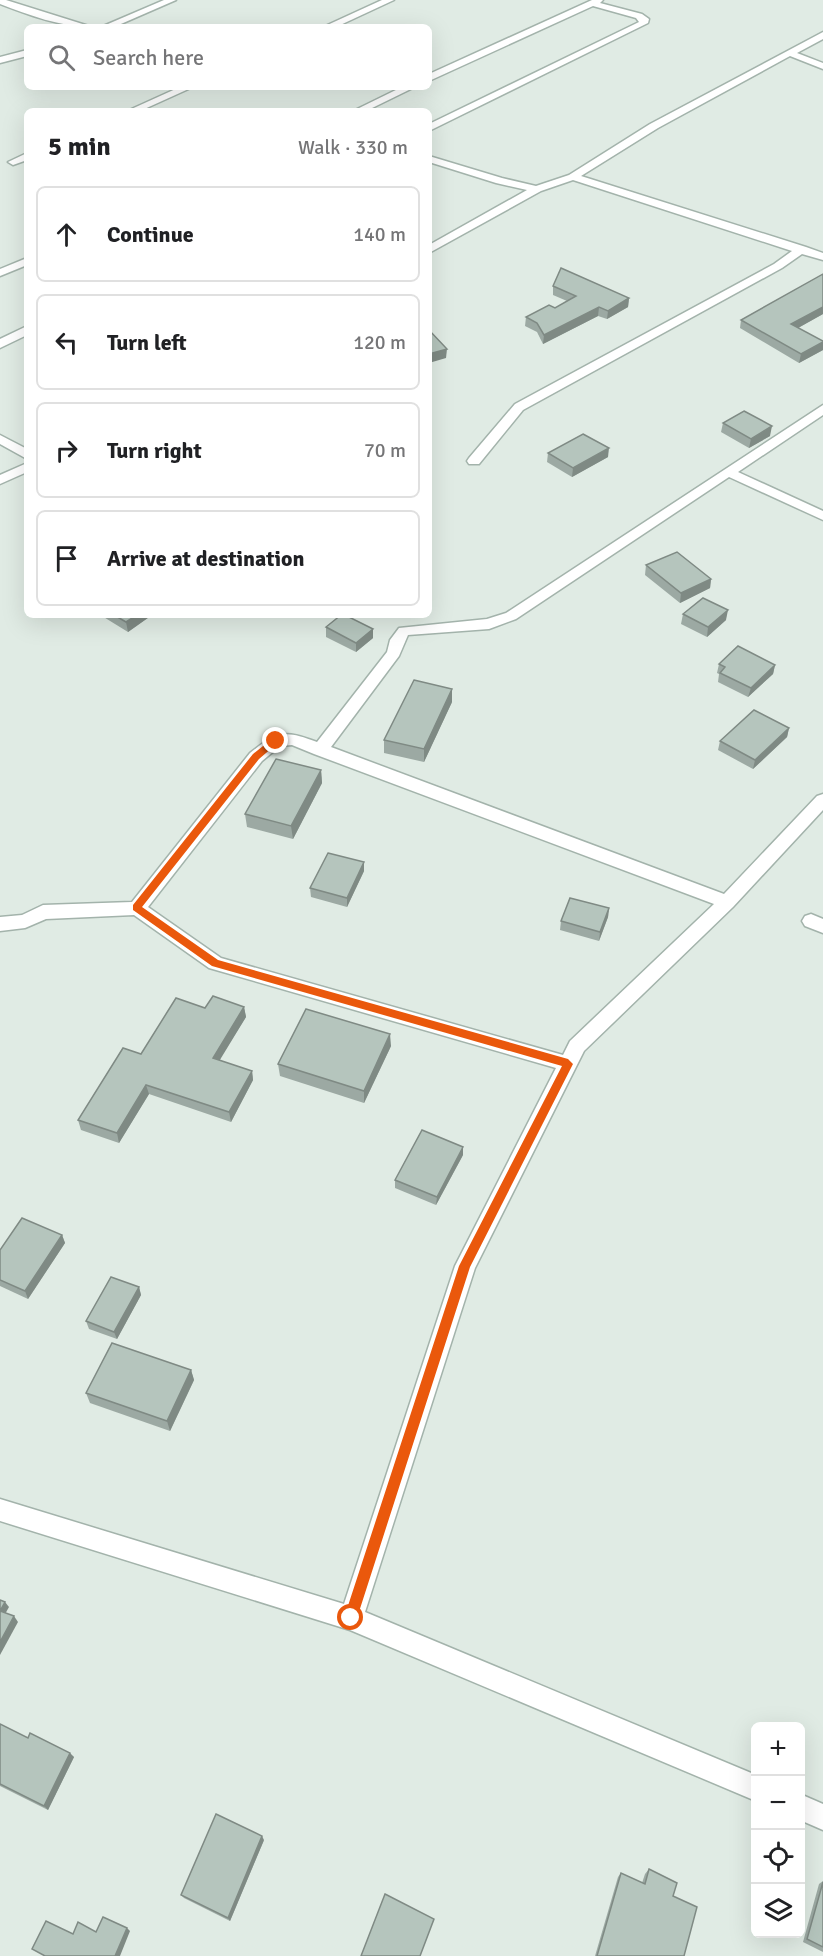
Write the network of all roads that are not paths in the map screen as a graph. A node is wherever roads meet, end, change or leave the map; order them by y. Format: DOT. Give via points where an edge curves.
graph roads {
  1 [pos="172,0"];
  2 [pos="390,0"];
  3 [pos="0,1"];
  4 [pos="595,2"];
  5 [pos="75,24"];
  6 [pos="113,24"];
  7 [pos="334,24"];
  8 [pos="823,35"];
  9 [pos="790,53"];
  10 [pos="24,54"];
  11 [pos="0,60"];
  12 [pos="823,66"];
  13 [pos="432,77"];
  14 [pos="181,90"];
  15 [pos="404,90"];
  16 [pos="139,108"];
  17 [pos="364,108"];
  18 [pos="432,127"];
  19 [pos="24,157"];
  20 [pos="432,160"];
  21 [pos="13,162"];
  22 [pos="573,177"];
  23 [pos="537,189"];
  24 [pos="432,248"];
  25 [pos="802,249"];
  26 [pos="823,257"];
  27 [pos="24,262"];
  28 [pos="0,273"];
  29 [pos="24,332"];
  30 [pos="0,344"];
  31 [pos="823,409"];
  32 [pos="0,439"];
  33 [pos="24,453"];
  34 [pos="474,461"];
  35 [pos="24,468"];
  36 [pos="728,472"];
  37 [pos="0,480"];
  38 [pos="823,516"];
  39 [pos="320,750"];
  40 [pos="823,800"];
  41 [pos="727,902"];
  42 [pos="136,908"];
  43 [pos="0,924"];
  44 [pos="568,1064"];
  45 [pos="0,1510"];
  46 [pos="351,1618"];
  47 [pos="751,1786"];
  48 [pos="805,1809"];
  49 [pos="823,1817"];
  1 -- 6 [label="street"];
  2 -- 7 [label="street"];
  3 -- 5 [label="street"];
  4 -- 13 [label="street"];
  4 -- 18 [label="street" via="639,16 643,23"];
  8 -- 9 [label="street"];
  9 -- 12 [label="street"];
  9 -- 22 [label="street" via="654,126"];
  10 -- 11 [label="street"];
  14 -- 16 [label="street"];
  15 -- 17 [label="street"];
  19 -- 21 [label="street"];
  20 -- 23 [label="street"];
  22 -- 23 [label="street"];
  22 -- 25 [label="street"];
  23 -- 24 [label="street"];
  25 -- 26 [label="street"];
  25 -- 34 [label="street" via="778,266 519,407"];
  27 -- 28 [label="street"];
  29 -- 30 [label="street"];
  31 -- 36 [label="street"];
  32 -- 33 [label="street"];
  35 -- 37 [label="street"];
  36 -- 38 [label="street"];
  36 -- 39 [label="street" via="511,616 489,624 404,631 394,653"];
  39 -- 41 [label="street"];
  39 -- 42 [label="street" via="293,739 276,741 256,757"];
  40 -- 41 [label="street"];
  41 -- 44 [label="street" via="577,1046"];
  42 -- 43 [label="street" via="43,912 25,921"];
  42 -- 44 [label="street" via="215,963"];
  44 -- 46 [label="street" via="465,1266"];
  45 -- 46 [label="street"];
  46 -- 47 [label="street"];
  48 -- 49 [label="street"];
}
